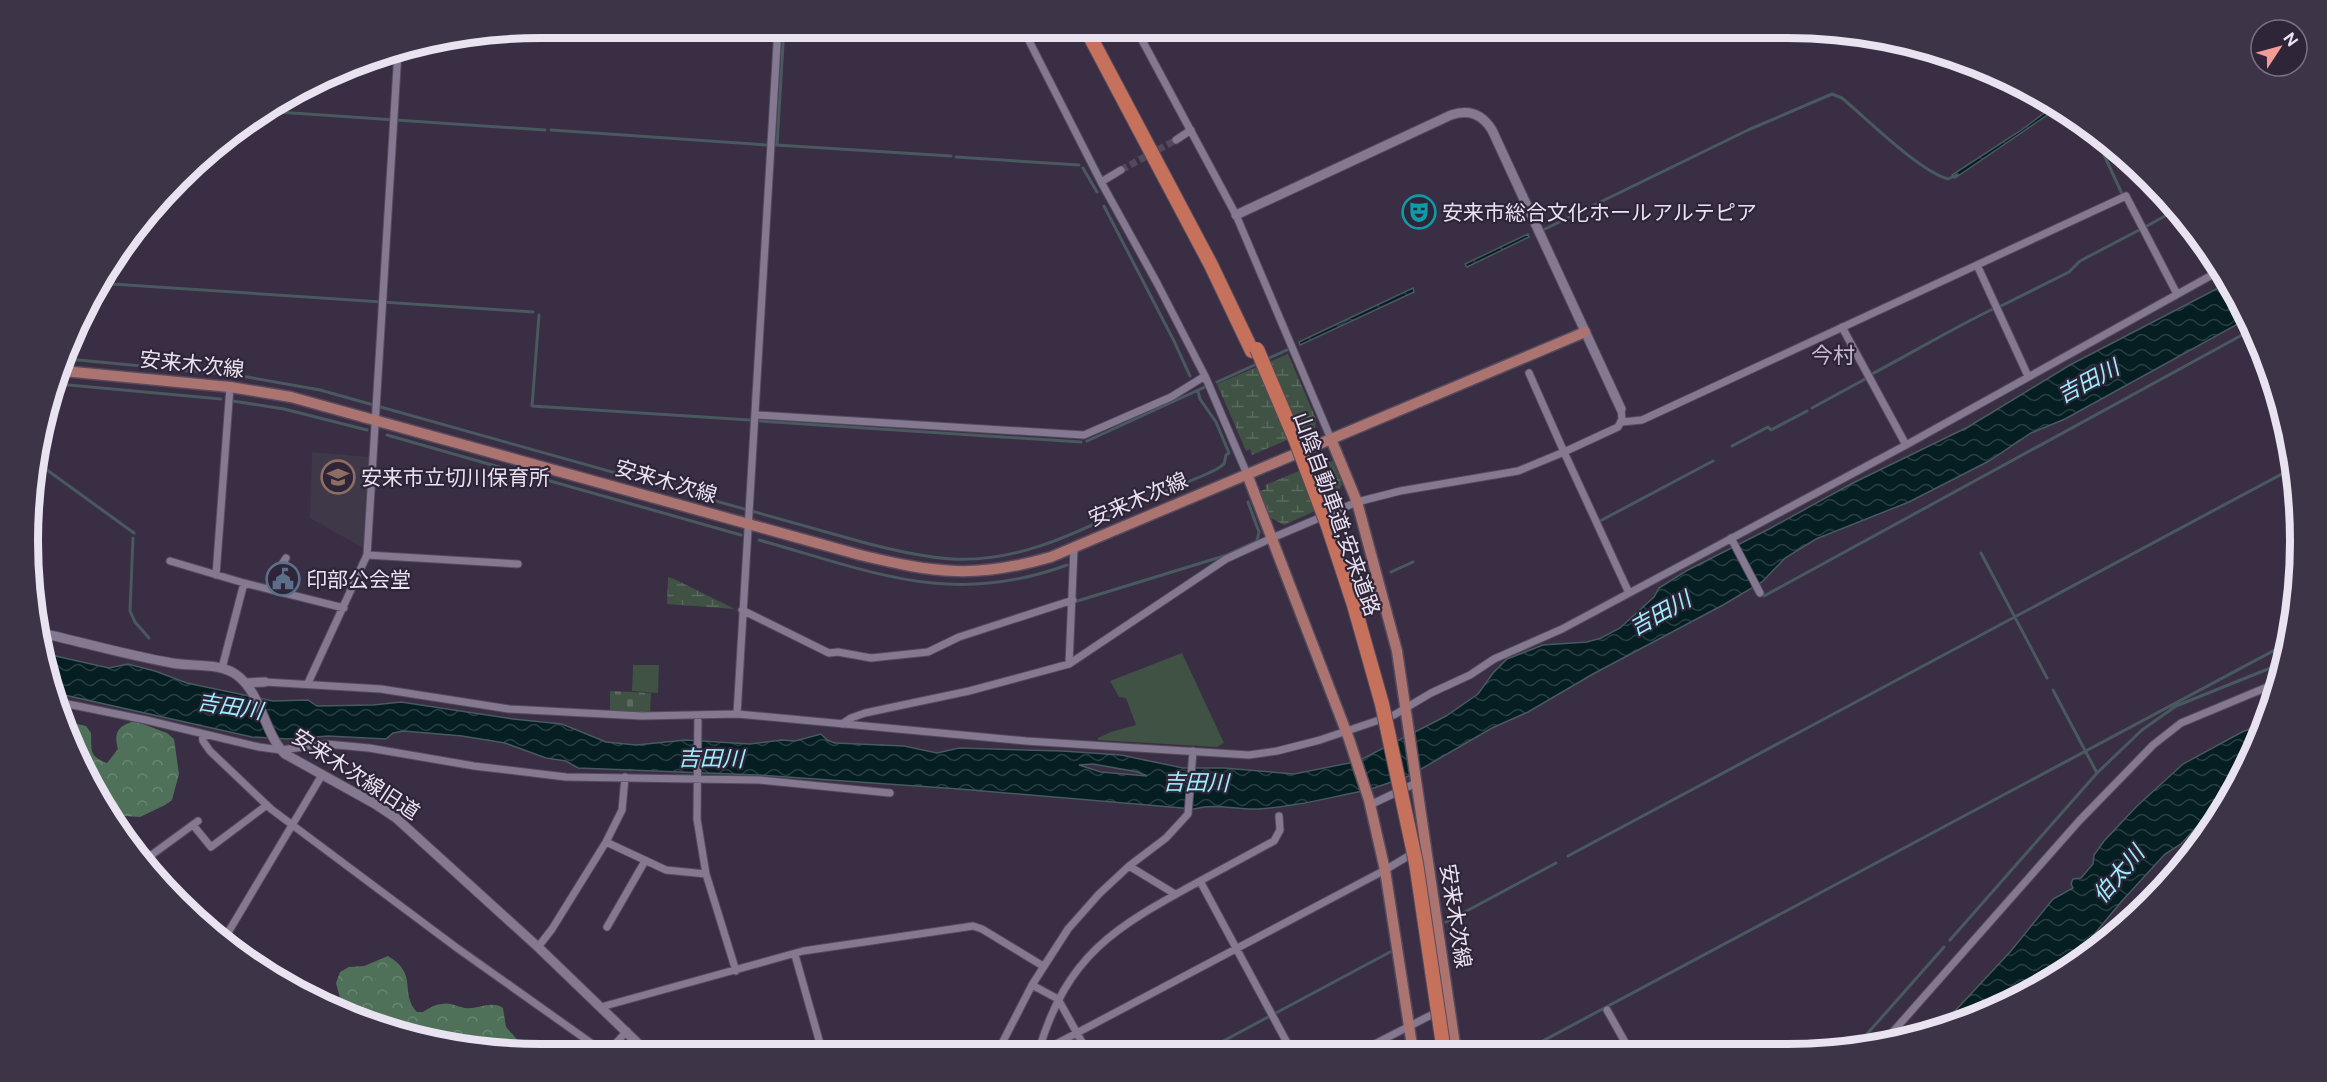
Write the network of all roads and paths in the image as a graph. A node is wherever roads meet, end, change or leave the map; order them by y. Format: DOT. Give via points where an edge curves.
graph roads {
  1 [pos="777,38"];
  2 [pos="1028,38"];
  3 [pos="1091,38"];
  4 [pos="1098,38"];
  5 [pos="1141,38"];
  6 [pos="398,59"];
  7 [pos="1191,130"];
  8 [pos="1176,140"];
  9 [pos="1121,170"];
  10 [pos="1101,182"];
  11 [pos="1236,215"];
  12 [pos="1977,265"];
  13 [pos="2213,274"];
  14 [pos="2177,294"];
  15 [pos="1842,327"];
  16 [pos="1585,332"];
  17 [pos="1255,350"];
  18 [pos="67,372"];
  19 [pos="1528,373"];
  20 [pos="1205,376"];
  21 [pos="2028,376"];
  22 [pos="230,387"];
  23 [pos="1621,409"];
  24 [pos="756,415"];
  25 [pos="376,419"];
  26 [pos="1622,422"];
  27 [pos="1331,439"];
  28 [pos="1906,445"];
  29 [pos="1564,452"];
  30 [pos="1247,474"];
  31 [pos="1357,502"];
  32 [pos="748,524"];
  33 [pos="1272,538"];
  34 [pos="1732,539"];
  35 [pos="1074,548"];
  36 [pos="367,555"];
  37 [pos="286,558"];
  38 [pos="170,561"];
  39 [pos="518,564"];
  40 [pos="216,575"];
  41 [pos="244,583"];
  42 [pos="269,589"];
  43 [pos="1759,592"];
  44 [pos="1629,593"];
  45 [pos="1073,600"];
  46 [pos="344,608"];
  47 [pos="742,610"];
  48 [pos="46,634"];
  49 [pos="1069,664"];
  50 [pos="222,668"];
  51 [pos="265,682"];
  52 [pos="308,683"];
  53 [pos="247,685"];
  54 [pos="2268,687"];
  55 [pos="64,703"];
  56 [pos="1379,705"];
  57 [pos="1407,710"];
  58 [pos="737,714"];
  59 [pos="698,717"];
  60 [pos="842,724"];
  61 [pos="202,734"];
  62 [pos="1348,736"];
  63 [pos="278,747"];
  64 [pos="1193,752"];
  65 [pos="322,775"];
  66 [pos="625,777"];
  67 [pos="697,778"];
  68 [pos="1416,782"];
  69 [pos="890,793"];
  70 [pos="1370,803"];
  71 [pos="267,805"];
  72 [pos="1279,816"];
  73 [pos="292,824"];
  74 [pos="606,842"];
  75 [pos="1425,845"];
  76 [pos="149,857"];
  77 [pos="645,861"];
  78 [pos="1129,866"];
  79 [pos="1385,870"];
  80 [pos="706,874"];
  81 [pos="1200,881"];
  82 [pos="1175,894"];
  83 [pos="607,927"];
  84 [pos="227,934"];
  85 [pos="538,947"];
  86 [pos="1237,949"];
  87 [pos="795,955"];
  88 [pos="1043,966"];
  89 [pos="736,970"];
  90 [pos="1032,985"];
  91 [pos="1058,999"];
  92 [pos="1450,1005"];
  93 [pos="601,1007"];
  94 [pos="1608,1010"];
  95 [pos="1409,1028"];
  96 [pos="627,1031"];
  97 [pos="1892,1033"];
  98 [pos="1078,1034"];
  99 [pos="592,1044"];
  100 [pos="615,1044"];
  101 [pos="639,1044"];
  102 [pos="820,1044"];
  103 [pos="1002,1044"];
  104 [pos="1042,1044"];
  105 [pos="1057,1044"];
  106 [pos="1083,1044"];
  107 [pos="1288,1044"];
  108 [pos="1374,1044"];
  109 [pos="1412,1044"];
  110 [pos="1437,1044"];
  111 [pos="1443,1044"];
  112 [pos="1455,1044"];
  113 [pos="1626,1044"];
  1 -- 24 [label="street"];
  2 -- 10 [label="street"];
  3 -- 17 [label="highway, 山陰自動車道;安来道路"];
  4 -- 17 [label="highway, 山陰自動車道;安来道路" via="1216,262"];
  5 -- 7 [label="street"];
  6 -- 25 [label="street"];
  7 -- 8 [label="street"];
  7 -- 11 [label="street"];
  9 -- 10 [label="street"];
  10 -- 20 [label="street"];
  11 -- 16 [label="street" via="1451,115 1474,113 1492,130"];
  11 -- 27 [label="street"];
  12 -- 14 [label="street" via="2126,196"];
  12 -- 15 [label="street"];
  12 -- 21 [label="street"];
  13 -- 14 [label="street"];
  14 -- 21 [label="street"];
  15 -- 26 [label="street" via="1642,420"];
  15 -- 28 [label="street"];
  16 -- 23 [label="street"];
  16 -- 27 [label="main road, 安来木次線"];
  17 -- 56 [label="highway, 山陰自動車道;安来道路, bridge" via="1296,441 1351,596"];
  18 -- 22 [label="main road, 安来木次線"];
  19 -- 29 [label="street"];
  20 -- 24 [label="street" via="1171,397 1084,435"];
  20 -- 30 [label="street"];
  21 -- 28 [label="street"];
  22 -- 25 [label="main road, 安来木次線" via="291,397"];
  22 -- 40 [label="street"];
  23 -- 26 [label="street"];
  24 -- 32 [label="street"];
  25 -- 32 [label="main road, 安来木次線"];
  25 -- 36 [label="street"];
  26 -- 29 [label="street" via="1615,429"];
  27 -- 30 [label="main road, 安来木次線"];
  27 -- 31 [label="main road, 安来木次線"];
  28 -- 34 [label="street"];
  29 -- 31 [label="street" via="1518,471"];
  29 -- 44 [label="street"];
  30 -- 33 [label="main road"];
  30 -- 35 [label="main road, 安来木次線"];
  31 -- 33 [label="street"];
  31 -- 57 [label="main road, 安来木次線" via="1388,608"];
  32 -- 35 [label="main road, 安来木次線" via="888,562 947,572 1001,569"];
  32 -- 47 [label="street"];
  33 -- 49 [label="street" via="1226,559"];
  33 -- 62 [label="main road"];
  34 -- 43 [label="street"];
  34 -- 44 [label="street"];
  35 -- 45 [label="street"];
  36 -- 39 [label="street"];
  36 -- 46 [label="street"];
  37 -- 42 [label="street"];
  38 -- 40 [label="street"];
  40 -- 41 [label="street"];
  41 -- 42 [label="street"];
  41 -- 50 [label="street"];
  42 -- 46 [label="street"];
  44 -- 57 [label="street" via="1494,659"];
  45 -- 47 [label="street" via="959,637 928,652 871,658 829,652"];
  45 -- 49 [label="street"];
  46 -- 52 [label="street"];
  47 -- 58 [label="street"];
  48 -- 50 [label="street" via="170,663"];
  49 -- 60 [label="street" via="865,713"];
  50 -- 53 [label="street"];
  51 -- 52 [label="street"];
  51 -- 53 [label="street"];
  52 -- 59 [label="street" via="381,689 509,709"];
  53 -- 63 [label="street, 安来木次線旧道"];
  54 -- 97 [label="street" via="2181,723 2153,745 2079,821"];
  55 -- 61 [label="street"];
  56 -- 110 [label="highway, 山陰自動車道;安来道路" via="1411,864"];
  56 -- 111 [label="highway, 山陰自動車道;安来道路, bridge" via="1416,863"];
  57 -- 62 [label="street"];
  57 -- 68 [label="main road, 安来木次線"];
  58 -- 59 [label="street"];
  58 -- 60 [label="street"];
  59 -- 67 [label="street"];
  60 -- 64 [label="street"];
  61 -- 63 [label="street"];
  61 -- 71 [label="street" via="210,751"];
  62 -- 64 [label="street" via="1262,754"];
  62 -- 70 [label="main road"];
  63 -- 65 [label="street, 安来木次線旧道"];
  63 -- 66 [label="street" via="326,744 566,777"];
  64 -- 78 [label="street" via="1188,814 1166,838"];
  65 -- 73 [label="street"];
  65 -- 85 [label="street, 安来木次線旧道" via="396,818"];
  66 -- 67 [label="street"];
  66 -- 74 [label="street" via="622,810"];
  67 -- 69 [label="street"];
  67 -- 80 [label="street" via="697,819"];
  68 -- 70 [label="street"];
  68 -- 75 [label="main road, 安来木次線"];
  70 -- 79 [label="main road"];
  71 -- 73 [label="street"];
  71 -- 76 [label="street" via="211,847 195,823"];
  72 -- 81 [label="street" via="1280,830 1274,841"];
  73 -- 84 [label="street"];
  73 -- 99 [label="street"];
  74 -- 77 [label="street"];
  74 -- 85 [label="street"];
  75 -- 79 [label="street"];
  75 -- 92 [label="main road, 安来木次線"];
  77 -- 80 [label="street" via="666,870"];
  77 -- 83 [label="street"];
  78 -- 82 [label="street"];
  78 -- 88 [label="street" via="1068,928"];
  79 -- 86 [label="street"];
  79 -- 95 [label="main road"];
  80 -- 89 [label="street"];
  81 -- 82 [label="street"];
  81 -- 86 [label="street"];
  82 -- 91 [label="street" via="1103,940"];
  85 -- 93 [label="street, 安来木次線旧道"];
  86 -- 98 [label="street"];
  86 -- 107 [label="street"];
  87 -- 88 [label="street" via="973,926"];
  87 -- 89 [label="street"];
  87 -- 102 [label="street"];
  88 -- 90 [label="street"];
  89 -- 93 [label="street"];
  90 -- 91 [label="street"];
  90 -- 103 [label="street"];
  91 -- 98 [label="street"];
  91 -- 104 [label="street"];
  92 -- 95 [label="street"];
  92 -- 112 [label="main road, 安来木次線"];
  93 -- 96 [label="street, 安来木次線旧道"];
  94 -- 113 [label="street"];
  95 -- 108 [label="street"];
  95 -- 109 [label="main road"];
  96 -- 100 [label="street"];
  96 -- 101 [label="street, 安来木次線旧道"];
  98 -- 105 [label="street"];
  98 -- 106 [label="street"];
}
